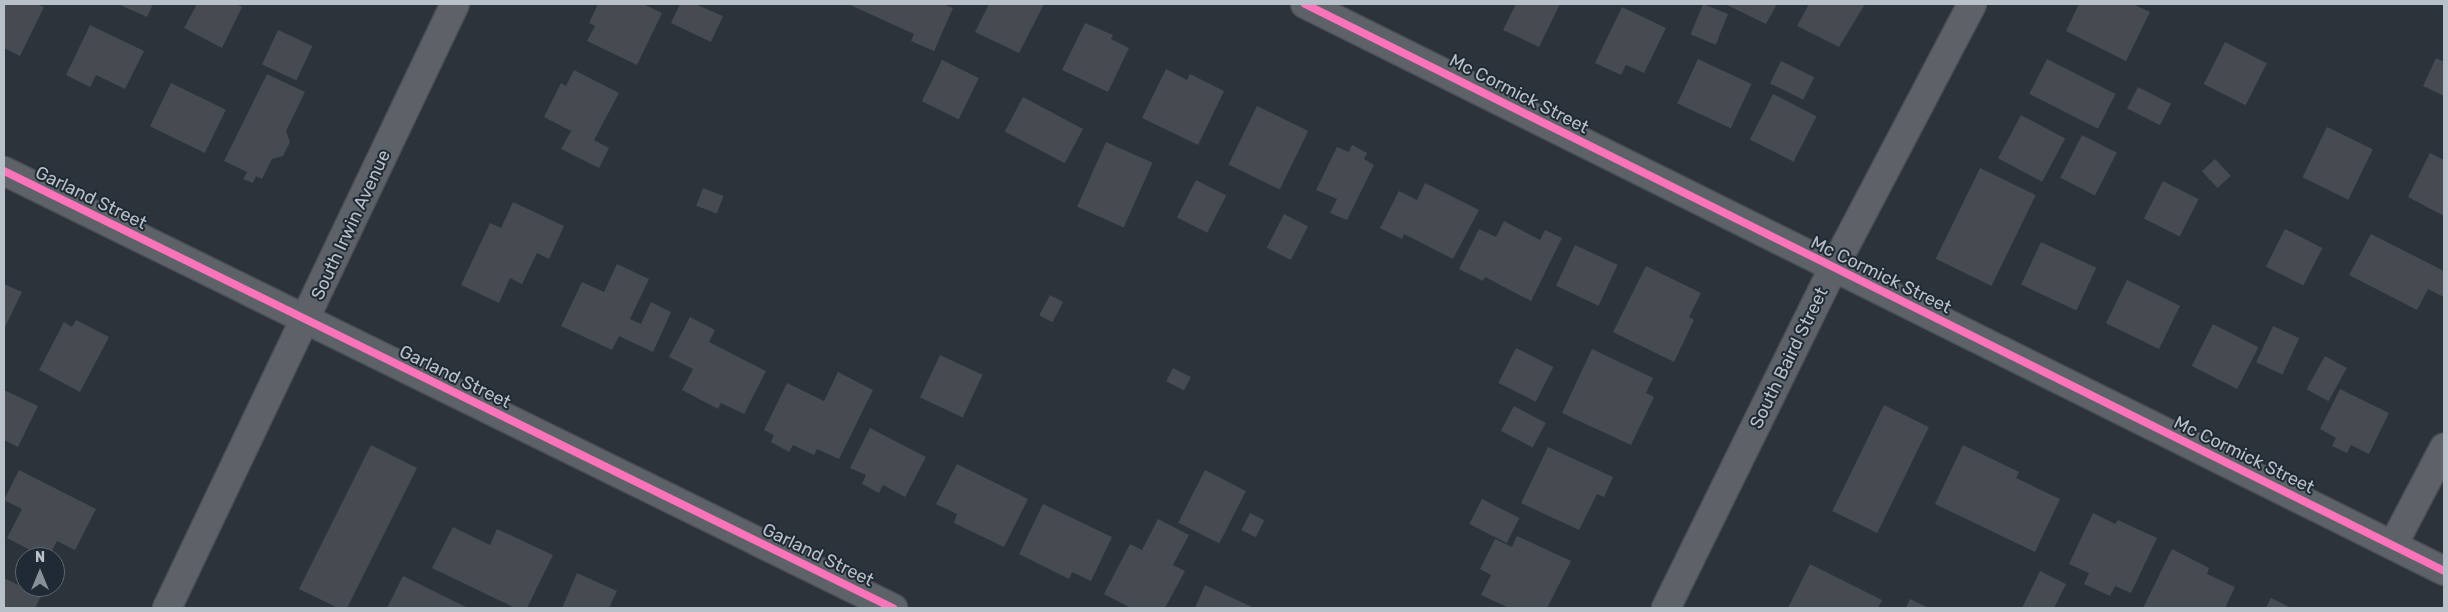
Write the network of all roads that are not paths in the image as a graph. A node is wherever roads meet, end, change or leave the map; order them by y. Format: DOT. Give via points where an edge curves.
graph roads {
  1 [pos="455,4"];
  2 [pos="1305,4"];
  3 [pos="1972,4"];
  4 [pos="4,171"];
  5 [pos="1833,269"];
  6 [pos="306,321"];
  7 [pos="2444,448"];
  8 [pos="2393,545"];
  9 [pos="2444,571"];
  10 [pos="167,608"];
  11 [pos="893,608"];
  12 [pos="1666,608"];
  1 -- 6 [label="street, South Irwin Avenue"];
  2 -- 5 [label="street, Mc Cormick Street"];
  3 -- 5 [label="street, South Baird Street"];
  4 -- 6 [label="street, Garland Street"];
  5 -- 8 [label="street, Mc Cormick Street"];
  5 -- 12 [label="street, South Baird Street"];
  6 -- 10 [label="street, South Irwin Avenue"];
  6 -- 11 [label="street, Garland Street"];
  7 -- 8 [label="street"];
  8 -- 9 [label="street, Mc Cormick Street"];
}
